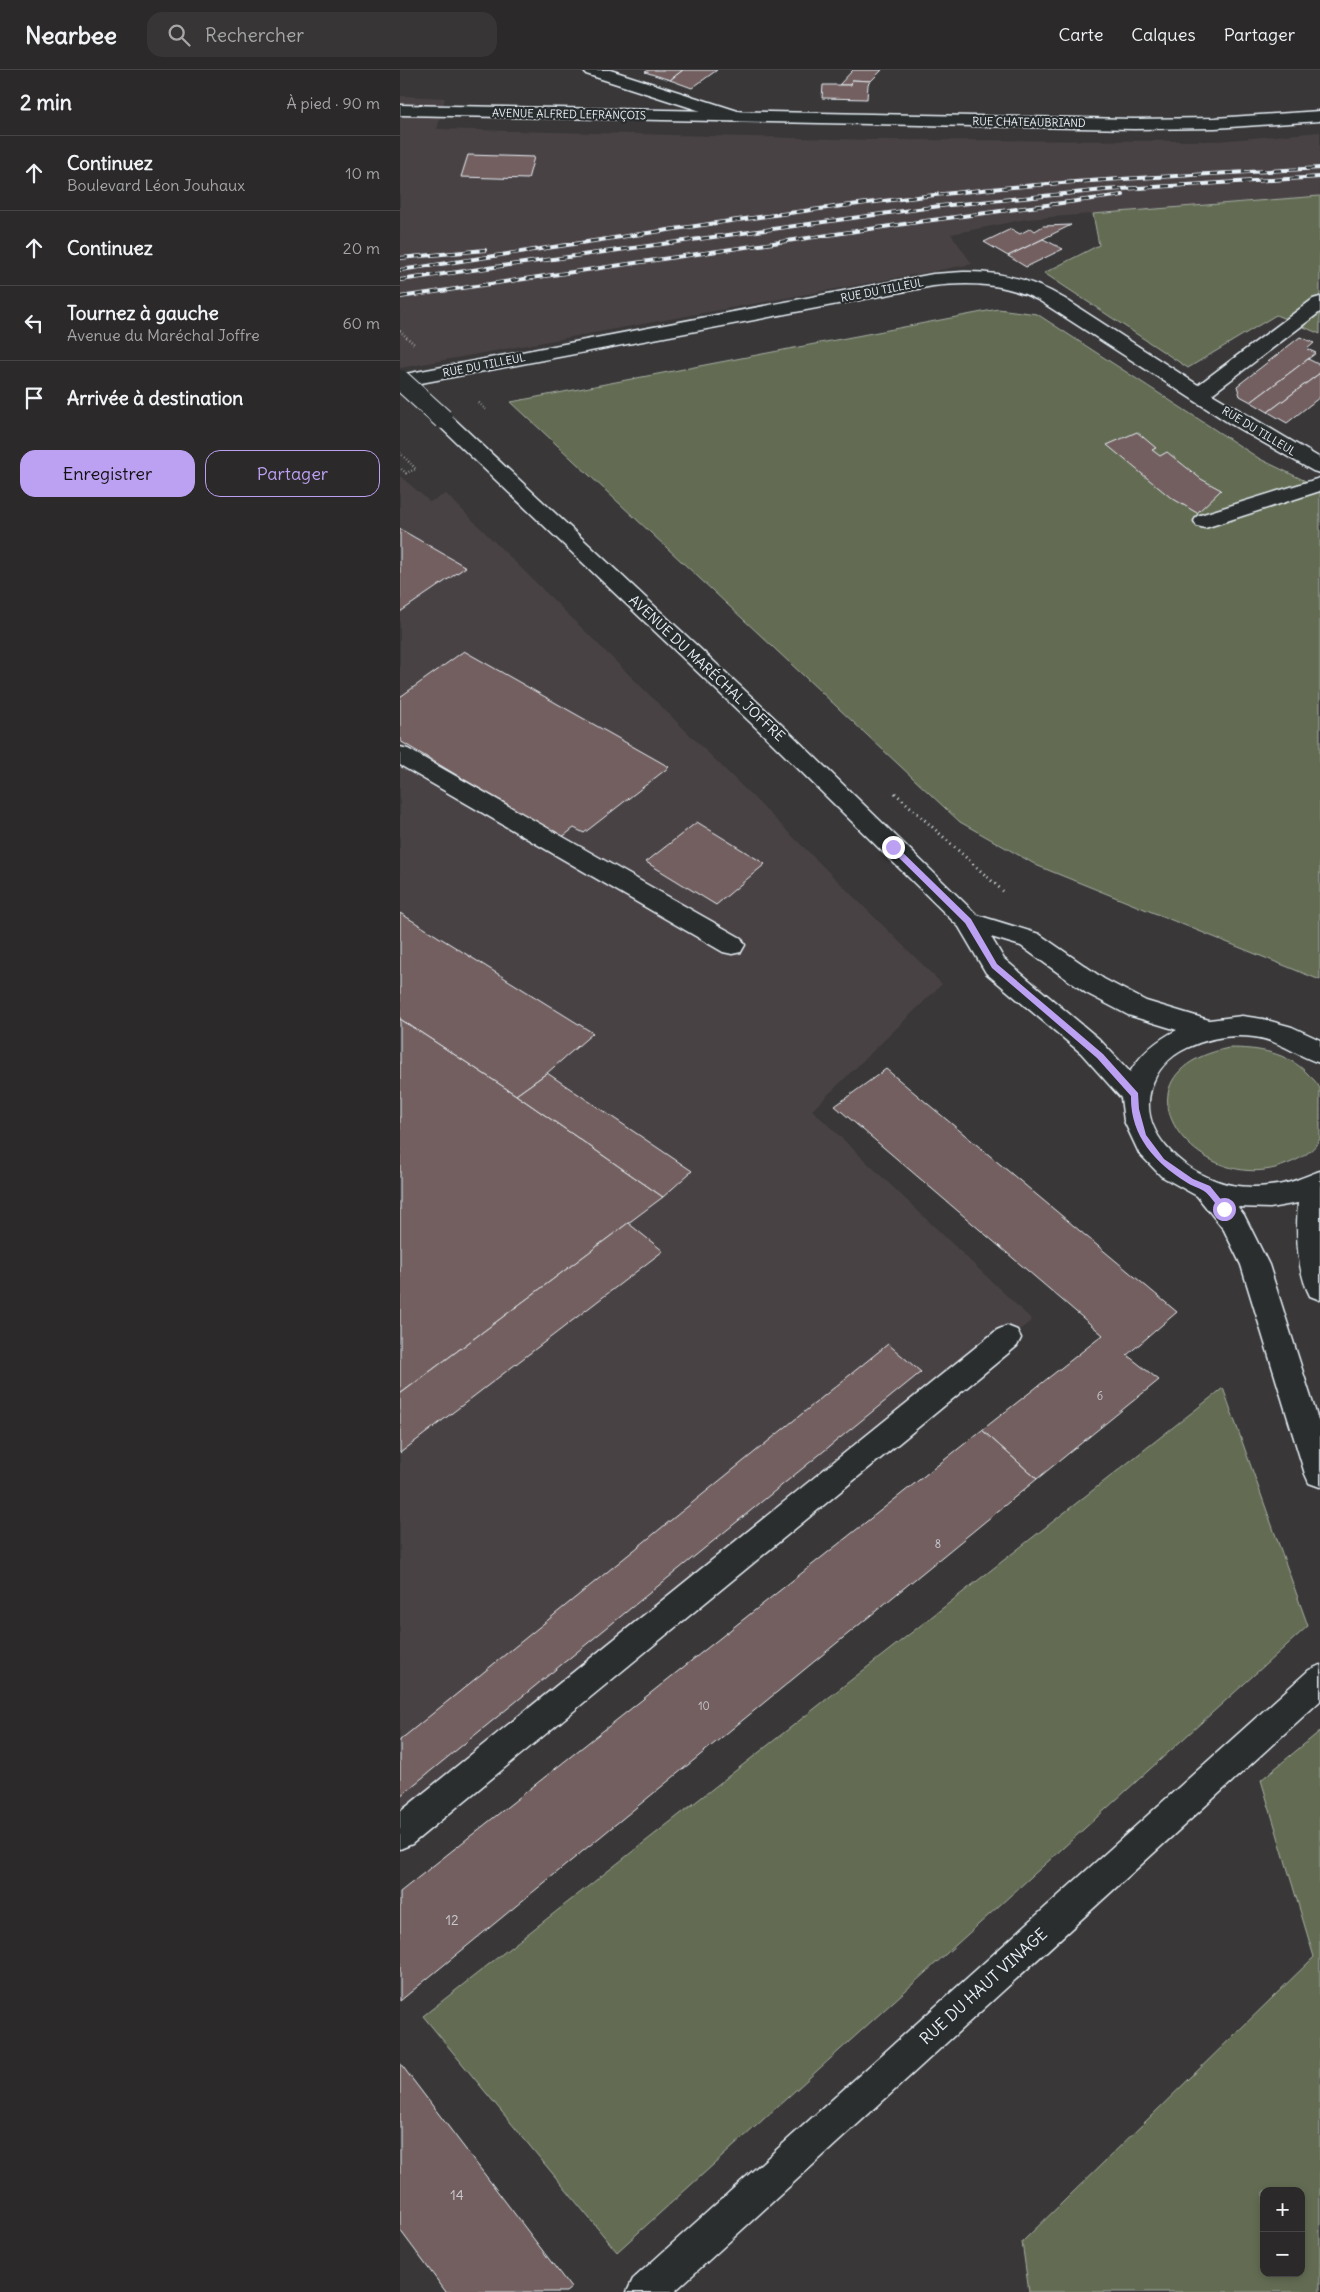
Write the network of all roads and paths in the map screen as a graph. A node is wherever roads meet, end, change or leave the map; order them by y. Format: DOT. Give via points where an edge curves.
graph roads {
  1 [pos="592,70"];
  2 [pos="400,110"];
  3 [pos="1320,116"];
  4 [pos="738,117"];
  5 [pos="1320,303"];
  6 [pos="400,380"];
  7 [pos="1199,394"];
  8 [pos="400,453"];
  9 [pos="1320,467"];
  10 [pos="400,468"];
  11 [pos="1320,484"];
  12 [pos="1205,521"];
  13 [pos="400,755"];
  14 [pos="892,790"];
  15 [pos="1009,896"];
  16 [pos="968,921"];
  17 [pos="732,945"];
  18 [pos="1207,1029"];
  19 [pos="1316,1047"];
  20 [pos="1135,1095"];
  21 [pos="1316,1184"];
  22 [pos="1207,1188"];
  23 [pos="1320,1288"];
  24 [pos="1007,1338"];
  25 [pos="1320,1474"];
  26 [pos="1320,1680"];
  27 [pos="400,1833"];
  28 [pos="646,2292"];
  1 -- 4 [label="main road"];
  2 -- 4 [label="main road, AVENUE ALFRED LEFRANÇOIS"];
  3 -- 4 [label="main road, RUE CHATEAUBRIAND" via="1172,124"];
  5 -- 7 [label="main road"];
  6 -- 7 [label="main road, RUE DU TILLEUL" via="933,280 977,277 1013,282 1031,289"];
  6 -- 16 [label="main road, AVENUE DU MARÉCHAL JOFFRE, bridge" via="777,734"];
  7 -- 9 [label="main road, RUE DU TILLEUL" via="1275,443"];
  8 -- 10 [label="path" via="416,469 406,474"];
  11 -- 12 [label="main road"];
  13 -- 17 [label="main road"];
  14 -- 15 [label="path"];
  16 -- 18 [label="main road, AVENUE DU MARÉCHAL JOFFRE" via="1030,940 1095,986 1137,1008"];
  16 -- 20 [label="main road, AVENUE DU MARÉCHAL JOFFRE" via="994,966 1100,1056"];
  18 -- 19 [label="main road" via="1258,1028 1276,1031"];
  18 -- 20 [label="main road" via="1176,1040 1152,1058 1138,1082"];
  20 -- 22 [label="main road" via="1138,1122 1151,1149 1175,1172"];
  21 -- 22 [label="main road" via="1280,1196 1261,1197 1224,1194"];
  21 -- 23 [label="main road" via="1309,1223"];
  22 -- 25 [label="main road" via="1234,1223 1255,1265"];
  24 -- 27 [label="main road"];
  26 -- 28 [label="main road, RUE DU HAUT VINAGE"];
}
